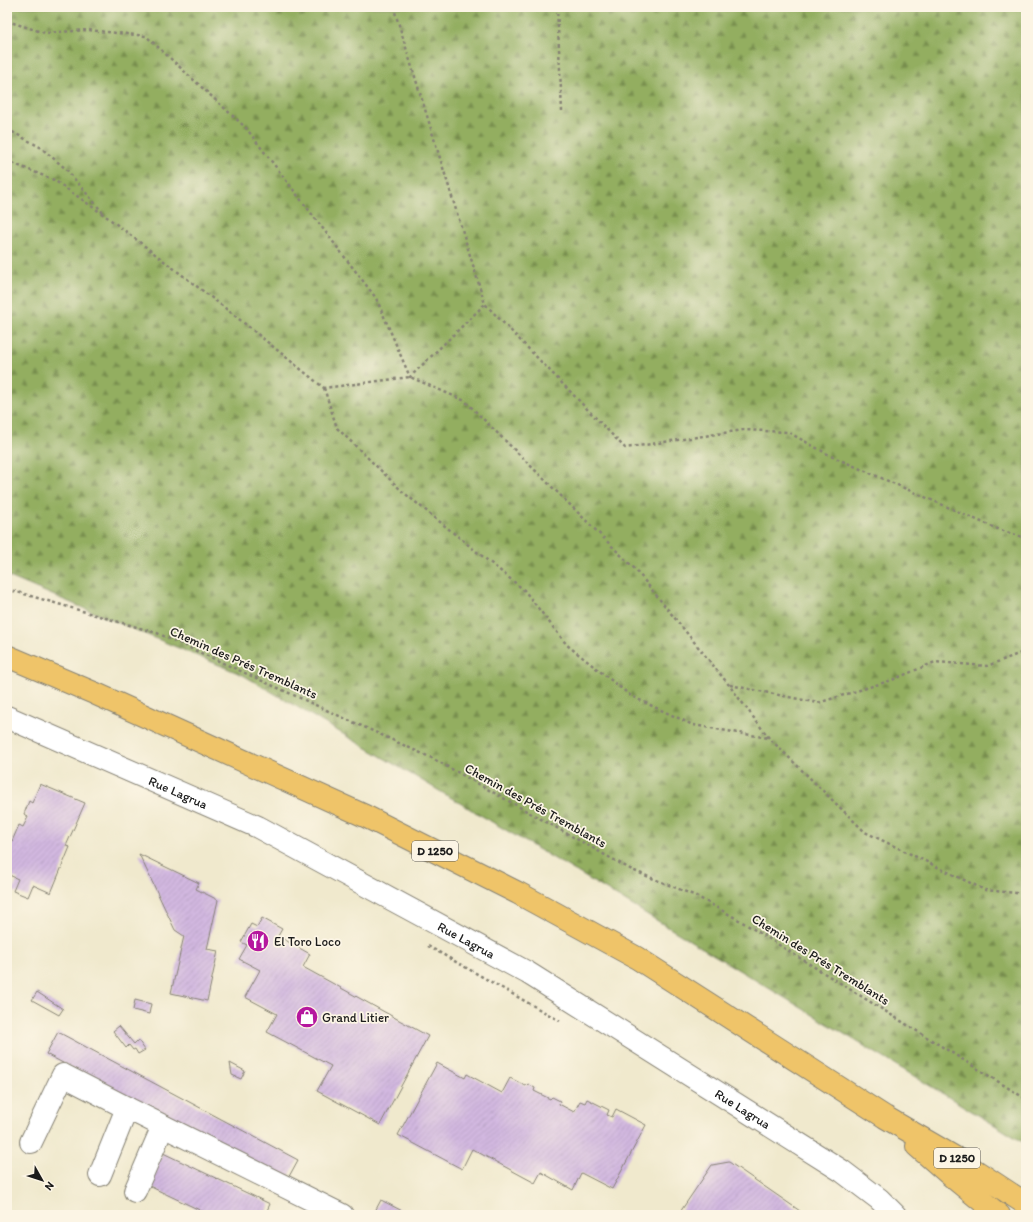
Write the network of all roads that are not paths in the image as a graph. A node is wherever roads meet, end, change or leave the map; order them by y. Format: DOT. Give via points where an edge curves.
graph roads {
  1 [pos="7,656"];
  2 [pos="7,717"];
  3 [pos="127,1108"];
  4 [pos="885,1117"];
  5 [pos="163,1126"];
  6 [pos="32,1142"];
  7 [pos="100,1175"];
  8 [pos="135,1191"];
  9 [pos="1026,1204"];
  10 [pos="342,1215"];
  11 [pos="895,1215"];
  12 [pos="999,1215"];
  1 -- 4 [label="main road, D 1250" via="358,813 518,893 636,958"];
  2 -- 11 [label="street, Rue Lagrua" via="258,826 528,973 842,1171 879,1199"];
  3 -- 5 [label="street"];
  3 -- 6 [label="street" via="63,1074"];
  3 -- 7 [label="street"];
  4 -- 9 [label="main road, D 1250" via="959,1160"];
  4 -- 12 [label="main road, D 1250"];
  5 -- 8 [label="street"];
  5 -- 10 [label="street"];
}
